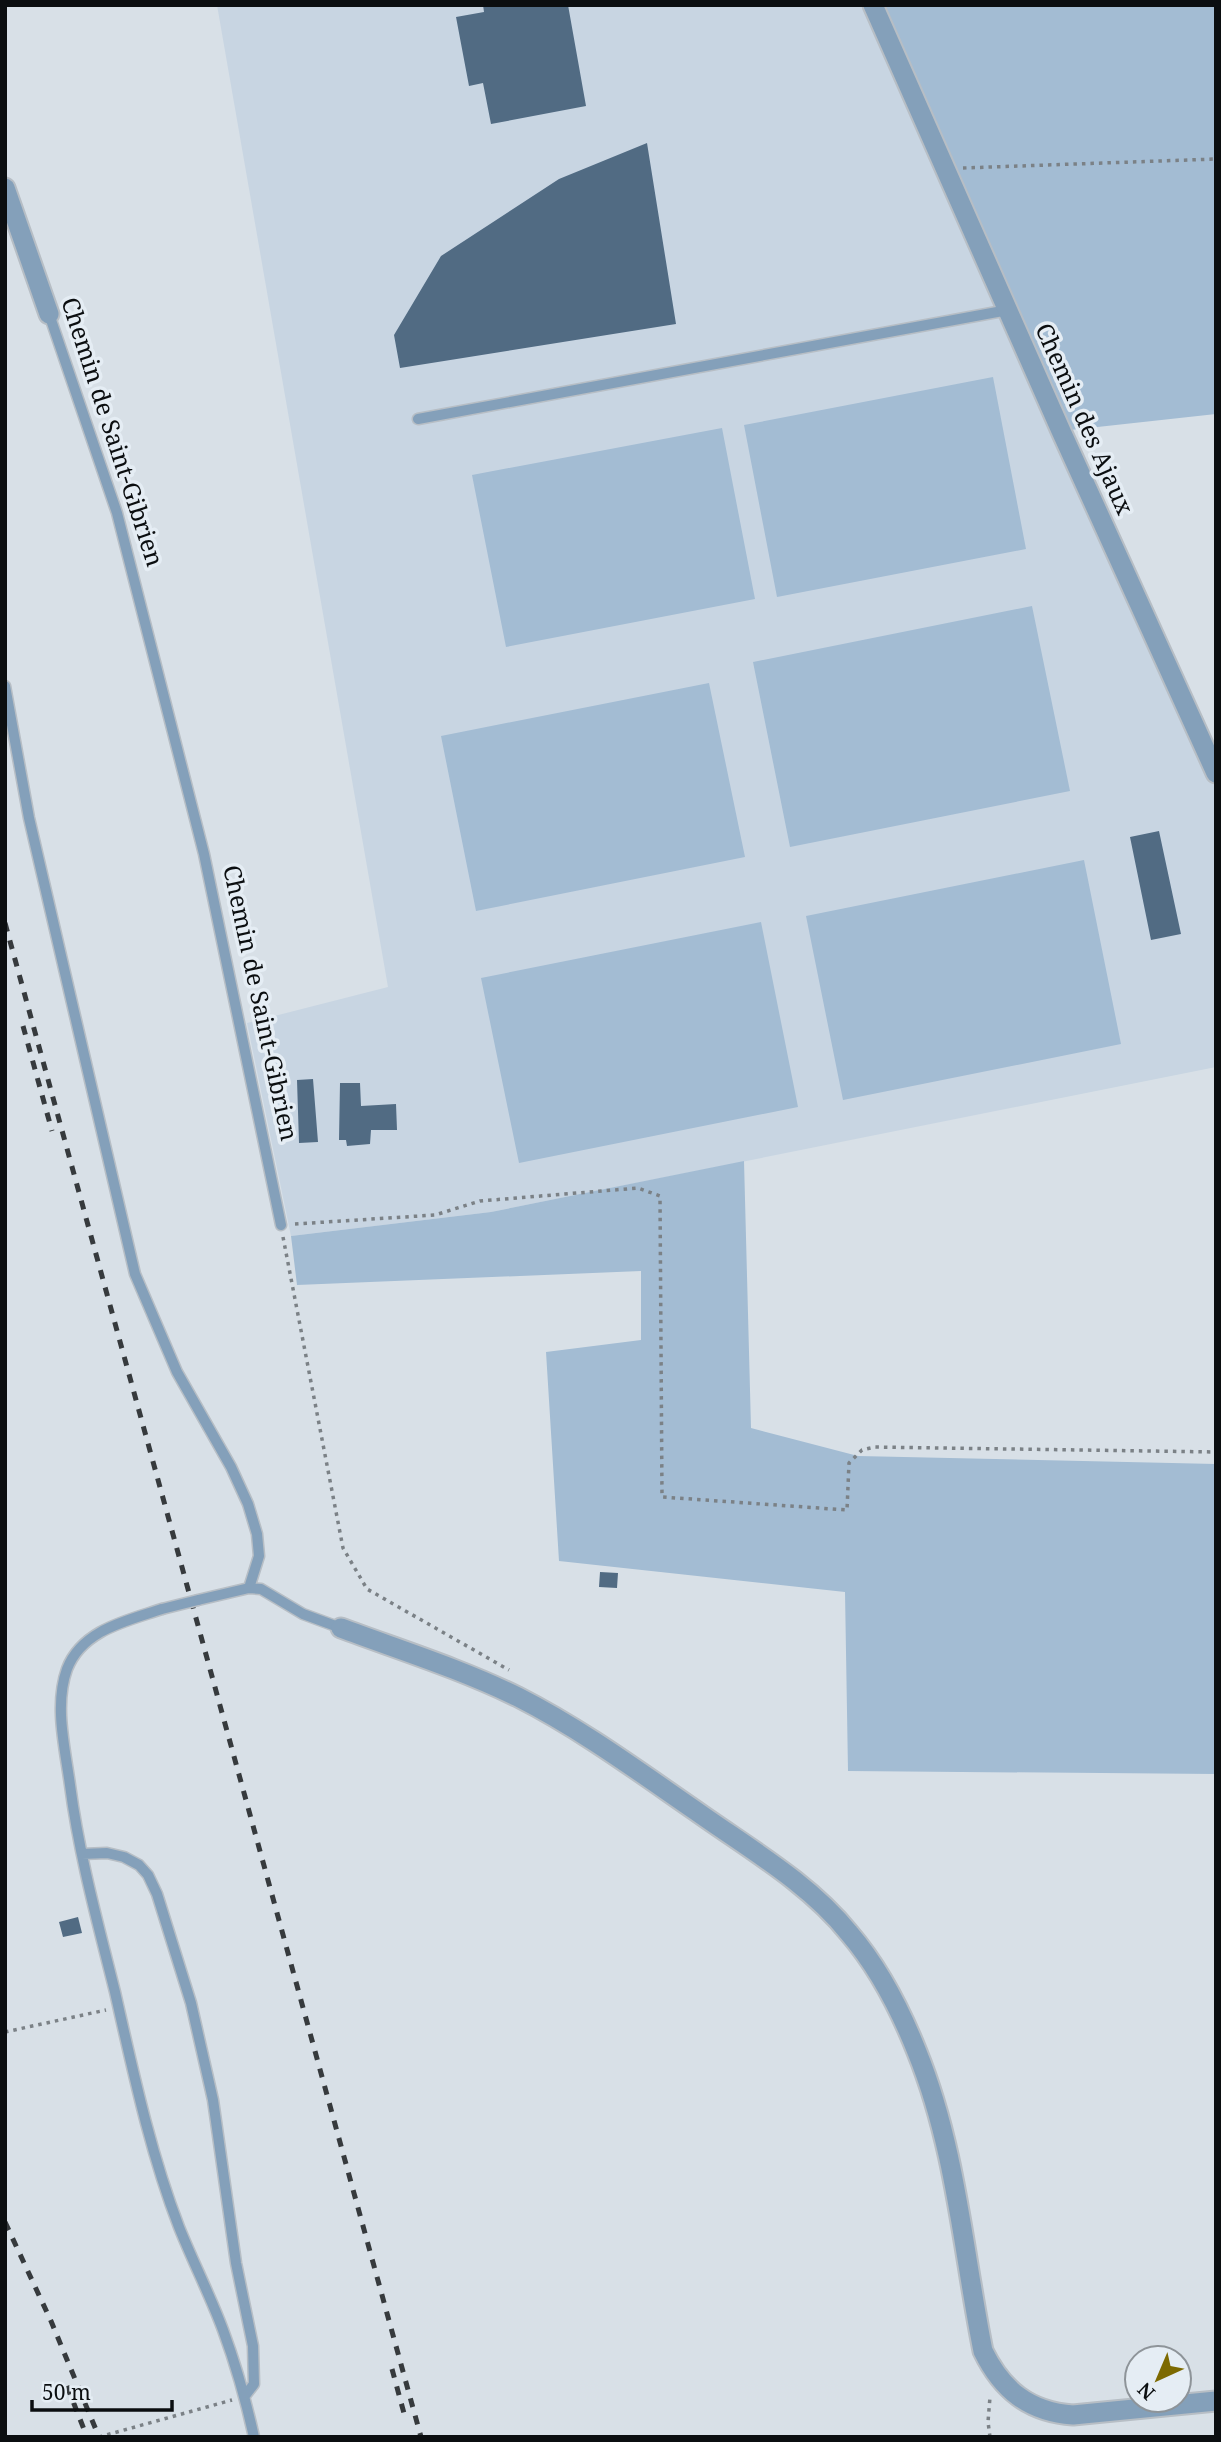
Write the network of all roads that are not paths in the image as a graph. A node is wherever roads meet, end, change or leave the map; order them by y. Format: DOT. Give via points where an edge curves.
graph roads {
  1 [pos="873,5"];
  2 [pos="5,188"];
  3 [pos="1009,310"];
  4 [pos="49,314"];
  5 [pos="418,419"];
  6 [pos="5,686"];
  7 [pos="1216,773"];
  8 [pos="281,1225"];
  9 [pos="249,1588"];
  10 [pos="341,1628"];
  11 [pos="82,1854"];
  12 [pos="244,2397"];
  13 [pos="1216,2401"];
  14 [pos="254,2437"];
  1 -- 3 [label="street, Chemin des Ajaux"];
  2 -- 4 [label="street, Chemin de Saint-Gibrien"];
  3 -- 5 [label="lane"];
  3 -- 7 [label="street, Chemin des Ajaux"];
  4 -- 8 [label="lane, Chemin de Saint-Gibrien" via="117,513 204,854"];
  6 -- 9 [label="lane" via="29,818 135,1274 177,1372 248,1504 259,1556"];
  9 -- 10 [label="lane" via="261,1589 303,1614"];
  9 -- 11 [label="lane, bridge" via="103,1629 80,1649 67,1670 61,1712"];
  10 -- 13 [label="street" via="508,1693 593,1740 775,1866 848,1931 884,1983 918,2053 942,2126 957,2194 983,2351 993,2372 1020,2398 1039,2408 1073,2415"];
  11 -- 12 [label="lane" via="161,2173"];
  11 -- 12 [label="lane" via="124,1857 148,1875 191,2003 213,2100 253,2346 254,2384"];
  12 -- 14 [label="lane"];
}
